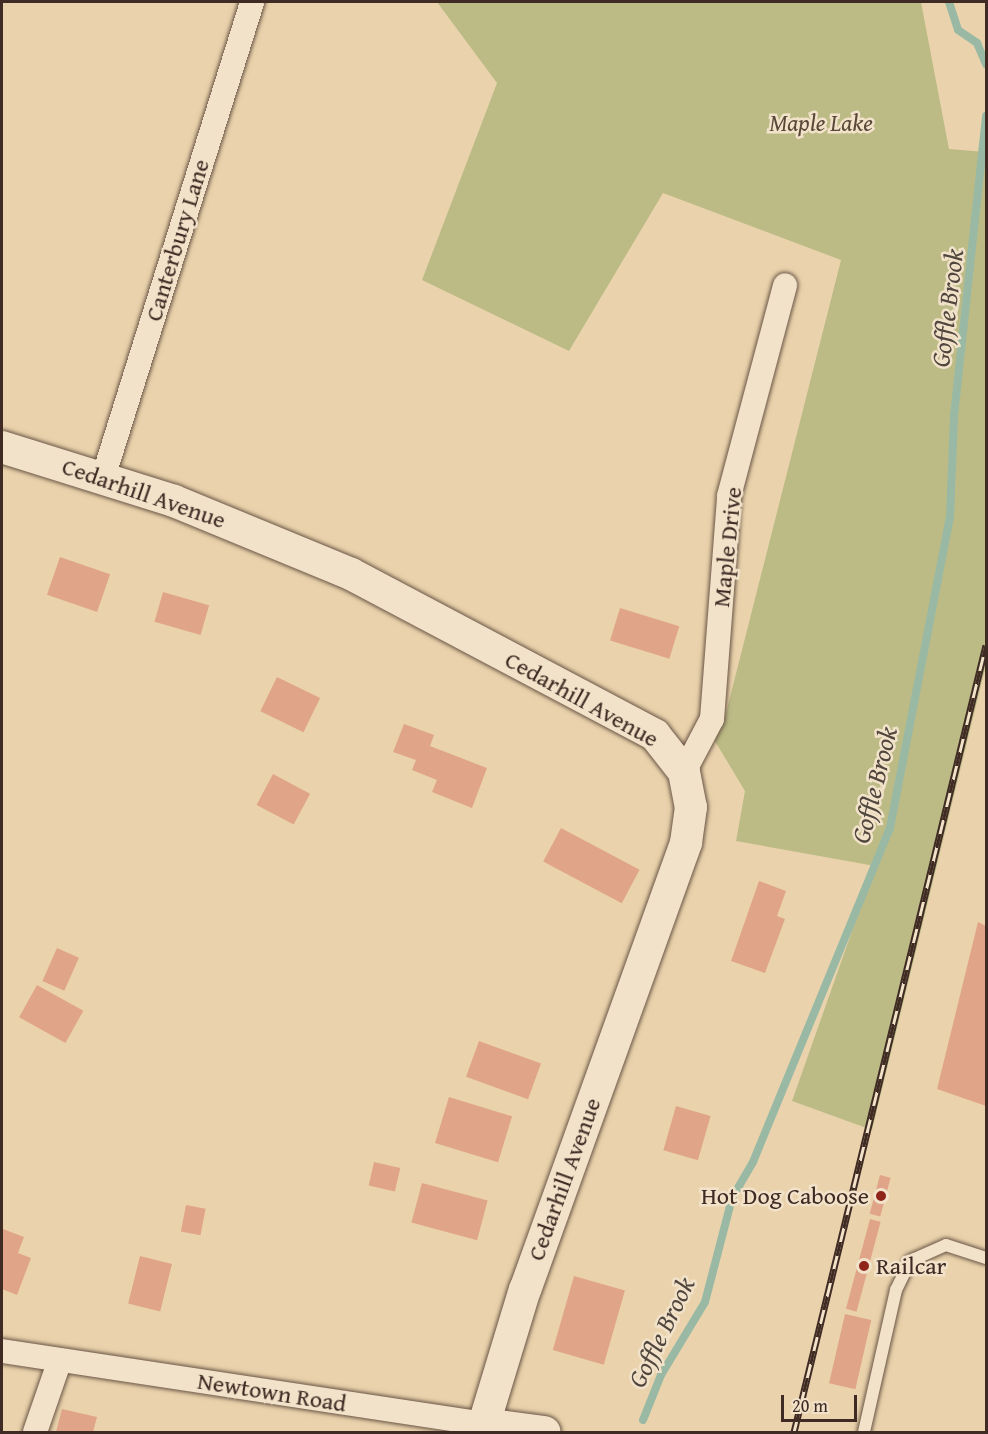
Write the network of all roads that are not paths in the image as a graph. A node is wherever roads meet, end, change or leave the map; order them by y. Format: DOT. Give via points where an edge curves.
graph roads {
  1 [pos="252,2"];
  2 [pos="785,285"];
  3 [pos="2,447"];
  4 [pos="103,478"];
  5 [pos="684,772"];
  6 [pos="987,1258"];
  7 [pos="2,1352"];
  8 [pos="60,1360"];
  9 [pos="484,1424"];
  10 [pos="35,1432"];
  11 [pos="544,1432"];
  12 [pos="864,1432"];
  1 -- 4 [label="street, Canterbury Lane"];
  2 -- 5 [label="street, Maple Drive" via="729,496 712,719"];
  3 -- 4 [label="street, Cedarhill Avenue"];
  4 -- 5 [label="street, Cedarhill Avenue" via="267,536 351,574 655,735"];
  5 -- 9 [label="street, Cedarhill Avenue" via="691,807 686,843 532,1268"];
  6 -- 12 [label="lane" via="946,1245 910,1261 896,1290"];
  7 -- 8 [label="street, Newtown Road"];
  8 -- 9 [label="street, Newtown Road"];
  8 -- 10 [label="street"];
  9 -- 11 [label="street, Newtown Road"];
}
